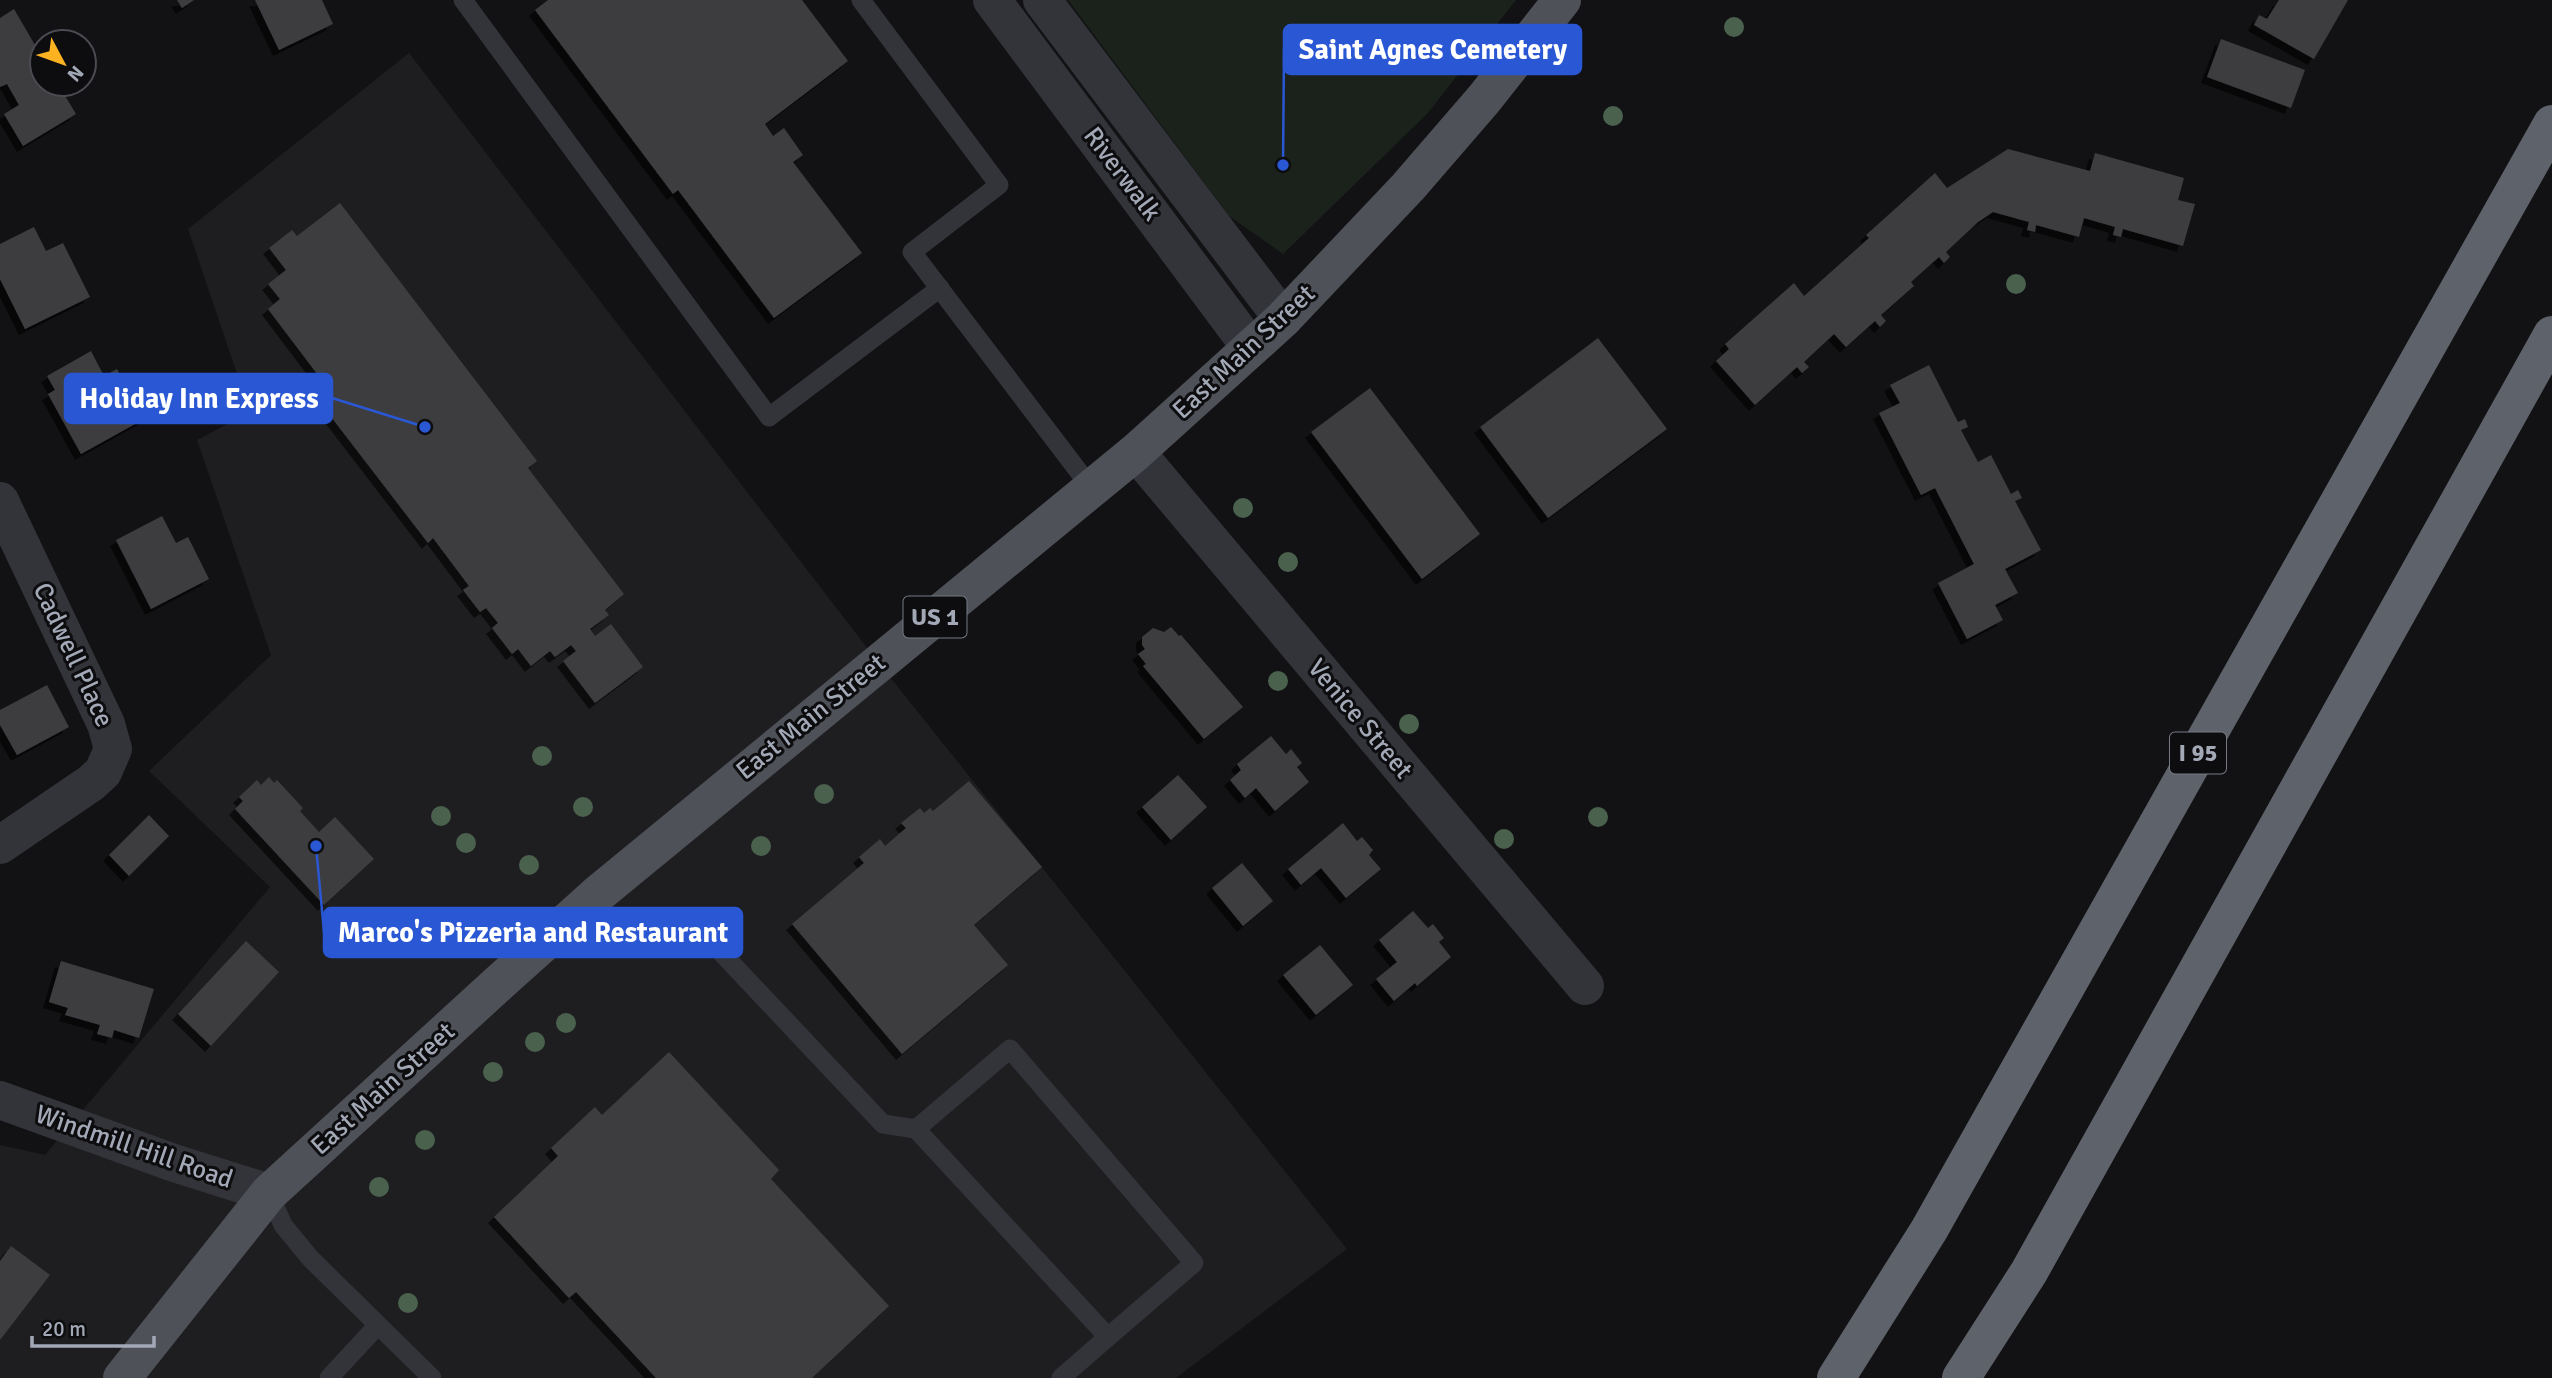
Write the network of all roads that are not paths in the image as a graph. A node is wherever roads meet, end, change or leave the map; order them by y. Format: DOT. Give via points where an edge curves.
graph roads {
  1 [pos="463,0"];
  2 [pos="861,0"];
  3 [pos="992,0"];
  4 [pos="1042,0"];
  5 [pos="1562,0"];
  6 [pos="2552,124"];
  7 [pos="940,288"];
  8 [pos="1283,319"];
  9 [pos="2552,335"];
  10 [pos="1251,348"];
  11 [pos="1136,452"];
  12 [pos="1092,489"];
  13 [pos="0,501"];
  14 [pos="0,845"];
  15 [pos="718,949"];
  16 [pos="1584,986"];
  17 [pos="0,1100"];
  18 [pos="916,1129"];
  19 [pos="269,1193"];
  20 [pos="2029,1272"];
  21 [pos="378,1325"];
  22 [pos="1108,1337"];
  23 [pos="428,1377"];
  24 [pos="122,1378"];
  25 [pos="329,1378"];
  26 [pos="1061,1378"];
  27 [pos="1836,1378"];
  28 [pos="1961,1378"];
  29 [pos="1972,1378"];
  1 -- 7 [label="lane" via="769,417"];
  2 -- 7 [label="lane" via="999,185 912,252"];
  3 -- 10 [label="street, Riverwalk"];
  4 -- 8 [label="street, Riverwalk"];
  5 -- 8 [label="main road, East Main Street / US 1" via="1408,187"];
  6 -- 27 [label="highway, I 95" via="1929,1230"];
  7 -- 12 [label="lane"];
  8 -- 10 [label="main road, East Main Street / US 1"];
  9 -- 20 [label="highway"];
  10 -- 11 [label="main road, East Main Street / US 1"];
  11 -- 12 [label="main road, East Main Street / US 1"];
  11 -- 16 [label="street, Venice Street"];
  12 -- 19 [label="main road, East Main Street / US 1" via="589,901"];
  13 -- 14 [label="street, Cadwell Place" via="106,724 113,749 103,772 91,783"];
  15 -- 18 [label="lane" via="883,1124"];
  17 -- 19 [label="street, Windmill Hill Road"];
  18 -- 22 [label="lane"];
  18 -- 22 [label="lane" via="1010,1049 1194,1263"];
  19 -- 21 [label="lane" via="283,1225 310,1258"];
  19 -- 24 [label="main road, East Main Street / US 1"];
  20 -- 28 [label="highway"];
  20 -- 29 [label="highway"];
  21 -- 23 [label="lane"];
  21 -- 25 [label="lane"];
  22 -- 26 [label="lane"];
}
